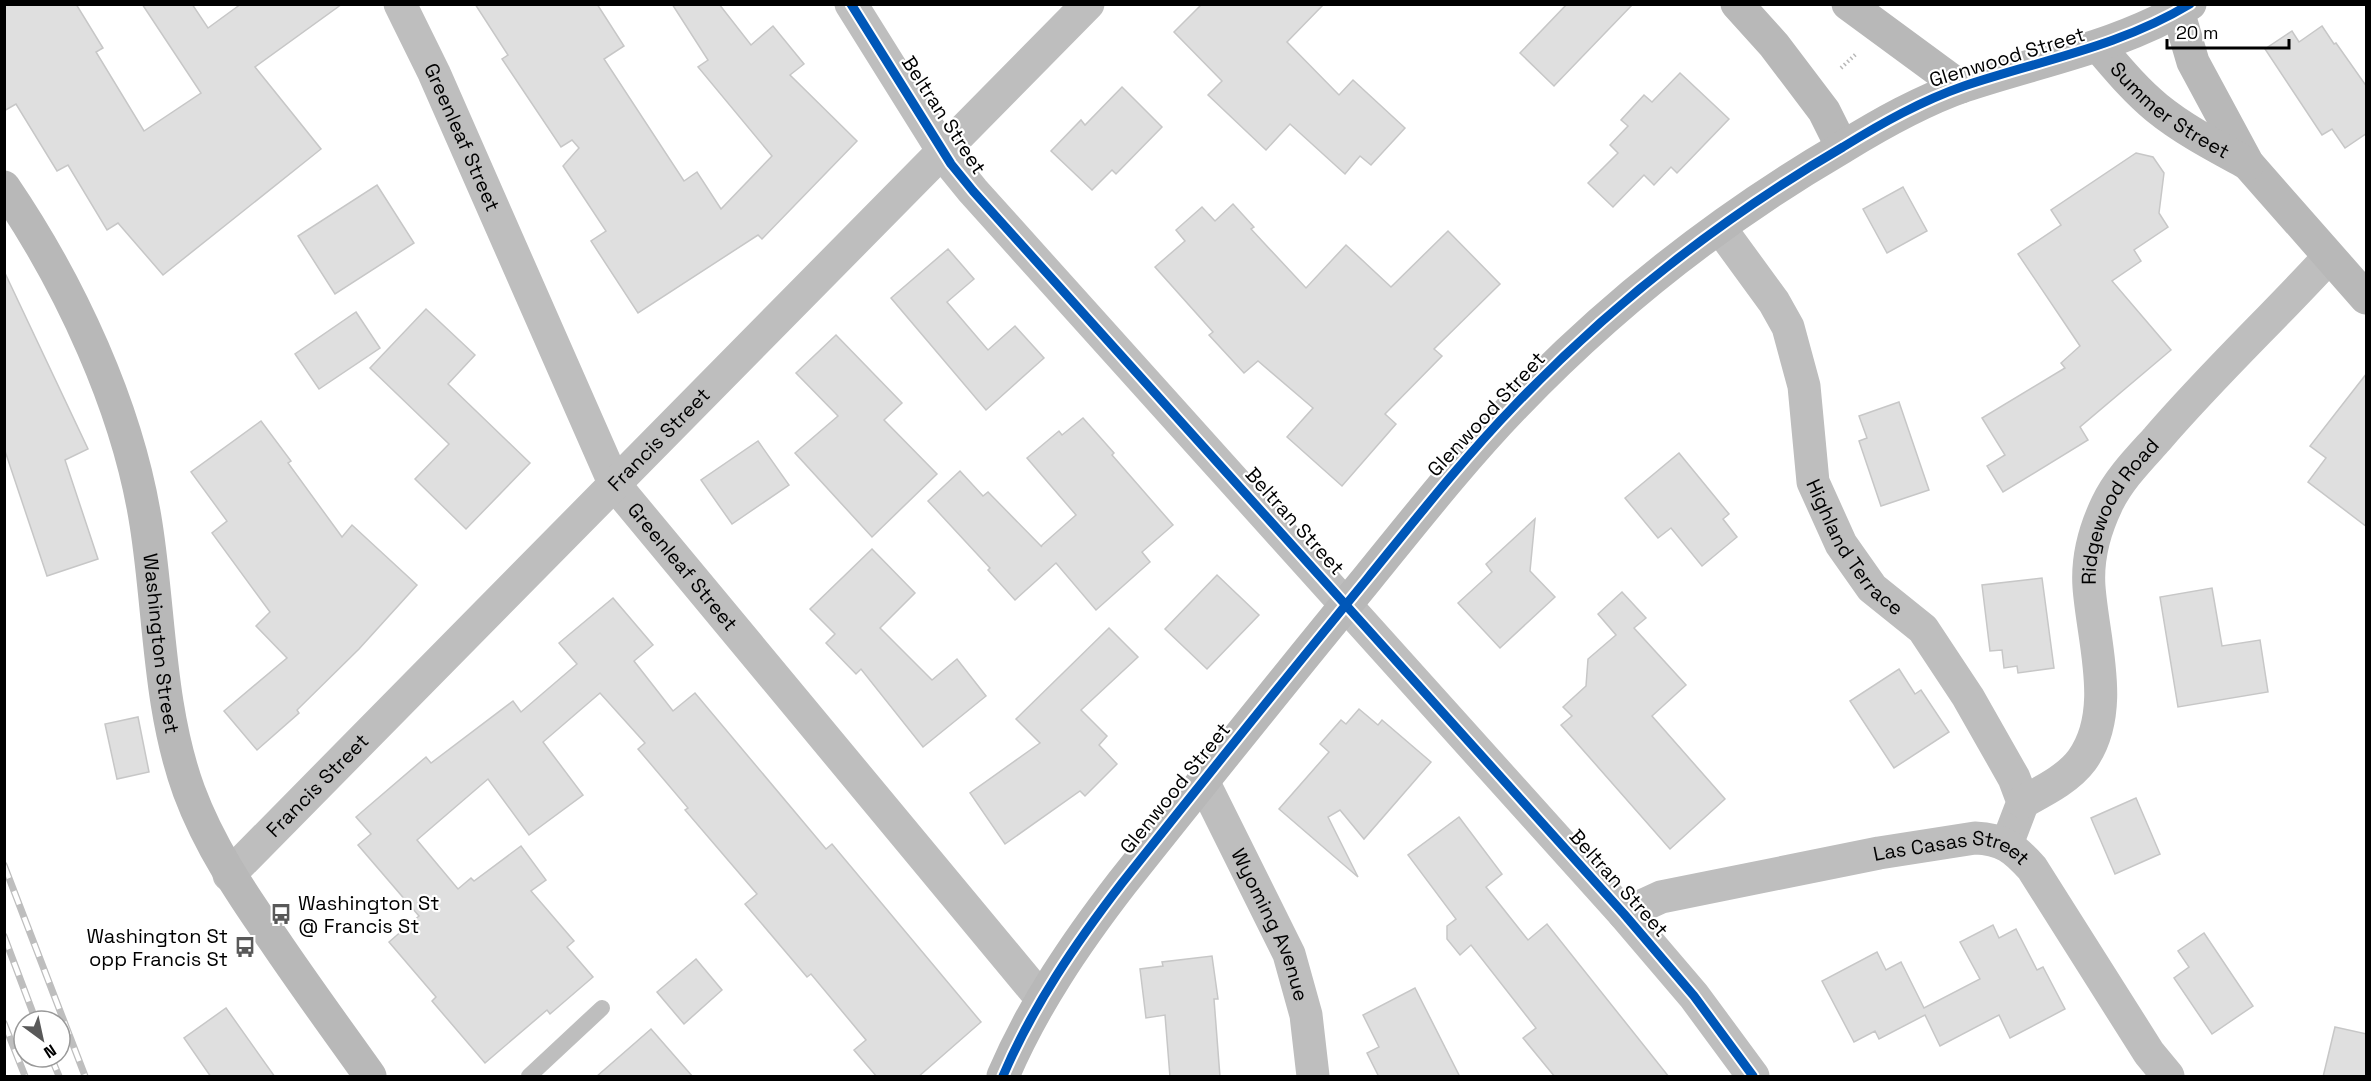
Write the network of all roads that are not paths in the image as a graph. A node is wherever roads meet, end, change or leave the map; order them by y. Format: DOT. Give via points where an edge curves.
graph roads {
  1 [pos="400,4"];
  2 [pos="851,4"];
  3 [pos="1088,4"];
  4 [pos="1737,4"];
  5 [pos="1848,4"];
  6 [pos="2184,8"];
  7 [pos="2099,46"];
  8 [pos="1961,87"];
  9 [pos="1842,147"];
  10 [pos="943,151"];
  11 [pos="2248,164"];
  12 [pos="4,187"];
  13 [pos="1720,228"];
  14 [pos="2328,258"];
  15 [pos="2367,298"];
  16 [pos="615,485"];
  17 [pos="1346,605"];
  18 [pos="1203,781"];
  19 [pos="2023,802"];
  20 [pos="2007,844"];
  21 [pos="229,875"];
  22 [pos="1624,914"];
  23 [pos="1041,998"];
  24 [pos="602,1008"];
  25 [pos="370,1077"];
  26 [pos="530,1077"];
  27 [pos="1003,1077"];
  28 [pos="1313,1077"];
  29 [pos="1753,1077"];
  30 [pos="2168,1077"];
  1 -- 16 [label="street, Greenleaf Street"];
  2 -- 10 [label="street, Beltran Street"];
  3 -- 10 [label="street, Francis Street"];
  4 -- 9 [label="street" via="1824,111"];
  5 -- 8 [label="street"];
  6 -- 7 [label="street, Glenwood Street"];
  6 -- 11 [label="street, Summer Street" via="2193,62"];
  7 -- 8 [label="street, Glenwood Street"];
  7 -- 11 [label="street, Summer Street" via="2156,107"];
  8 -- 9 [label="street, Glenwood Street" via="1892,118"];
  9 -- 13 [label="street, Glenwood Street"];
  10 -- 16 [label="street, Francis Street"];
  10 -- 17 [label="street, Beltran Street" via="973,191"];
  11 -- 14 [label="street, Summer Street"];
  12 -- 21 [label="street, Washington Street" via="68,297 104,374 128,442 147,528 171,726 189,791"];
  13 -- 17 [label="street, Glenwood Street" via="1606,318 1529,391 1452,475"];
  13 -- 19 [label="street, Highland Terrace" via="1788,327 1804,386 1813,482 1841,543 1872,588 1923,629 1968,697 2014,778"];
  14 -- 15 [label="street, Summer Street"];
  14 -- 19 [label="street, Ridgewood Road" via="2174,419 2122,480 2107,504 2090,565 2089,586 2102,686 2091,741 2078,764"];
  16 -- 21 [label="street, Francis Street"];
  16 -- 23 [label="street, Greenleaf Street"];
  17 -- 18 [label="street, Glenwood Street"];
  17 -- 22 [label="street, Beltran Street"];
  18 -- 23 [label="street, Glenwood Street" via="1080,938"];
  18 -- 28 [label="street, Wyoming Avenue" via="1289,954 1306,1015"];
  19 -- 20 [label="street"];
  20 -- 22 [label="street, Las Casas Street" via="1975,838 1879,853 1661,897"];
  20 -- 30 [label="street, Las Casas Street" via="2032,868"];
  21 -- 25 [label="street, Washington Street"];
  22 -- 29 [label="street, Beltran Street" via="1694,996"];
  23 -- 27 [label="street, Glenwood Street"];
  24 -- 26 [label="lane"];
}
